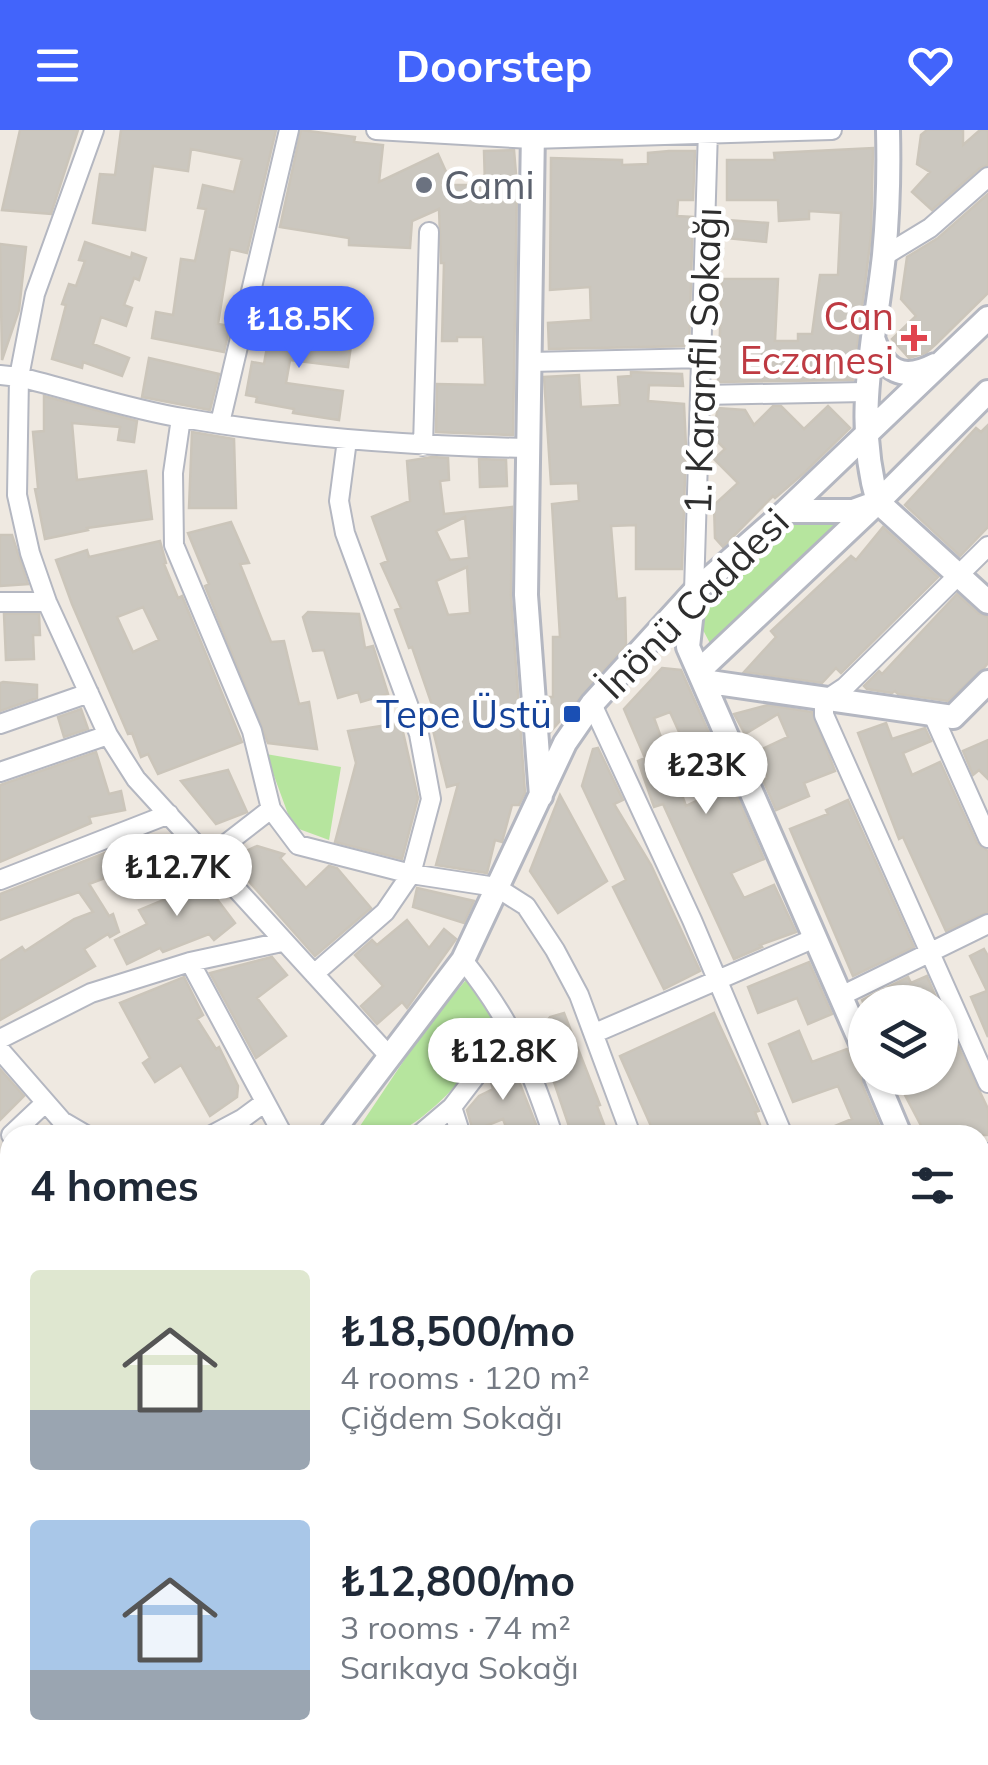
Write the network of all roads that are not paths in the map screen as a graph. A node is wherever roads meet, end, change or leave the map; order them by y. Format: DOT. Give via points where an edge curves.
graph roads {
  1 [pos="94,130"];
  2 [pos="289,130"];
  3 [pos="376,130"];
  4 [pos="832,130"];
  5 [pos="888,130"];
  6 [pos="430,133"];
  7 [pos="708,133"];
  8 [pos="532,135"];
  9 [pos="988,177"];
  10 [pos="429,232"];
  11 [pos="884,256"];
  12 [pos="988,318"];
  13 [pos="872,336"];
  14 [pos="703,358"];
  15 [pos="530,362"];
  16 [pos="942,362"];
  17 [pos="0,375"];
  18 [pos="20,377"];
  19 [pos="865,392"];
  20 [pos="988,392"];
  21 [pos="702,394"];
  22 [pos="181,418"];
  23 [pos="220,423"];
  24 [pos="866,435"];
  25 [pos="347,440"];
  26 [pos="423,446"];
  27 [pos="527,448"];
  28 [pos="878,502"];
  29 [pos="786,511"];
  30 [pos="988,546"];
  31 [pos="960,575"];
  32 [pos="694,592"];
  33 [pos="0,602"];
  34 [pos="47,602"];
  35 [pos="988,602"];
  36 [pos="652,637"];
  37 [pos="688,647"];
  38 [pos="701,676"];
  39 [pos="988,682"];
  40 [pos="89,693"];
  41 [pos="824,701"];
  42 [pos="592,704"];
  43 [pos="933,716"];
  44 [pos="0,724"];
  45 [pos="108,735"];
  46 [pos="0,772"];
  47 [pos="541,799"];
  48 [pos="981,804"];
  49 [pos="271,808"];
  50 [pos="169,814"];
  51 [pos="988,838"];
  52 [pos="209,857"];
  53 [pos="411,874"];
  54 [pos="0,880"];
  55 [pos="496,886"];
  56 [pos="988,924"];
  57 [pos="815,938"];
  58 [pos="282,942"];
  59 [pos="930,953"];
  60 [pos="463,960"];
  61 [pos="190,962"];
  62 [pos="314,974"];
  63 [pos="718,981"];
  64 [pos="842,996"];
  65 [pos="848,1011"];
  66 [pos="511,1030"];
  67 [pos="595,1033"];
  68 [pos="0,1039"];
  69 [pos="0,1050"];
  70 [pos="390,1057"];
  71 [pos="988,1083"];
  72 [pos="883,1095"];
  73 [pos="265,1102"];
  74 [pos="44,1103"];
  75 [pos="452,1107"];
  76 [pos="22,1125"];
  77 [pos="69,1125"];
  78 [pos="232,1125"];
  79 [pos="277,1125"];
  80 [pos="338,1125"];
  81 [pos="431,1125"];
  82 [pos="458,1125"];
  83 [pos="550,1125"];
  84 [pos="627,1125"];
  85 [pos="778,1125"];
  86 [pos="896,1125"];
  1 -- 18 [label="street" via="35,294"];
  2 -- 23 [label="street"];
  3 -- 6 [label="street"];
  4 -- 7 [label="street"];
  5 -- 11 [label="street"];
  6 -- 8 [label="street"];
  7 -- 8 [label="street"];
  7 -- 14 [label="street, 1. Karanfil Sokağı"];
  8 -- 15 [label="street"];
  9 -- 11 [label="street" via="930,228"];
  10 -- 26 [label="street"];
  11 -- 13 [label="street"];
  12 -- 16 [label="street, İnönü Caddesi"];
  13 -- 16 [label="street" via="884,364 896,372 922,372"];
  13 -- 19 [label="street"];
  14 -- 15 [label="street"];
  14 -- 21 [label="street, 1. Karanfil Sokağı"];
  15 -- 27 [label="street"];
  16 -- 24 [label="street, İnönü Caddesi"];
  17 -- 18 [label="street"];
  18 -- 22 [label="street"];
  18 -- 34 [label="street" via="16,495"];
  19 -- 21 [label="street"];
  19 -- 24 [label="street"];
  20 -- 28 [label="street, İnönü Caddesi"];
  21 -- 32 [label="street, 1. Karanfil Sokağı"];
  22 -- 23 [label="street"];
  22 -- 49 [label="street" via="174,545 252,730"];
  23 -- 25 [label="street"];
  24 -- 28 [label="street"];
  24 -- 29 [label="street, İnönü Caddesi"];
  25 -- 26 [label="street"];
  25 -- 53 [label="street" via="339,500 345,533 420,734 432,799"];
  26 -- 27 [label="street"];
  27 -- 47 [label="street" via="526,595"];
  28 -- 29 [label="street" via="853,511"];
  28 -- 31 [label="street"];
  28 -- 38 [label="street, İnönü Caddesi"];
  29 -- 32 [label="street, İnönü Caddesi"];
  30 -- 31 [label="street"];
  31 -- 35 [label="street"];
  31 -- 41 [label="street"];
  32 -- 36 [label="street, İnönü Caddesi"];
  32 -- 37 [label="street"];
  33 -- 34 [label="street"];
  34 -- 40 [label="street"];
  36 -- 37 [label="street"];
  36 -- 42 [label="street, İnönü Caddesi"];
  37 -- 38 [label="street"];
  38 -- 41 [label="street"];
  38 -- 57 [label="street"];
  39 -- 43 [label="street" via="953,717"];
  40 -- 44 [label="street"];
  40 -- 45 [label="street"];
  41 -- 43 [label="street"];
  41 -- 59 [label="street" via="824,715"];
  42 -- 47 [label="street, İnönü Caddesi" via="565,743"];
  42 -- 63 [label="street"];
  43 -- 48 [label="street"];
  45 -- 46 [label="street"];
  45 -- 50 [label="street"];
  47 -- 55 [label="street, İnönü Caddesi"];
  48 -- 51 [label="street"];
  49 -- 52 [label="street"];
  49 -- 53 [label="street" via="298,845"];
  50 -- 52 [label="street"];
  50 -- 54 [label="street"];
  52 -- 58 [label="street"];
  53 -- 55 [label="street"];
  53 -- 62 [label="street" via="385,912"];
  55 -- 60 [label="street, İnönü Caddesi"];
  55 -- 67 [label="street" via="526,906"];
  56 -- 59 [label="street"];
  57 -- 63 [label="street"];
  57 -- 64 [label="street"];
  58 -- 61 [label="street"];
  58 -- 62 [label="street"];
  59 -- 64 [label="street"];
  59 -- 71 [label="street"];
  60 -- 66 [label="street"];
  60 -- 70 [label="street, İnönü Caddesi"];
  61 -- 68 [label="street" via="90,993"];
  61 -- 73 [label="street"];
  62 -- 70 [label="street"];
  63 -- 67 [label="street"];
  63 -- 85 [label="street"];
  64 -- 65 [label="street"];
  66 -- 75 [label="street"];
  66 -- 83 [label="street"];
  67 -- 84 [label="street"];
  69 -- 74 [label="street"];
  70 -- 80 [label="street, İnönü Caddesi"];
  72 -- 86 [label="street"];
  73 -- 78 [label="street"];
  73 -- 79 [label="street"];
  74 -- 76 [label="street"];
  74 -- 77 [label="street"];
  75 -- 81 [label="street"];
  75 -- 82 [label="street"];
}
